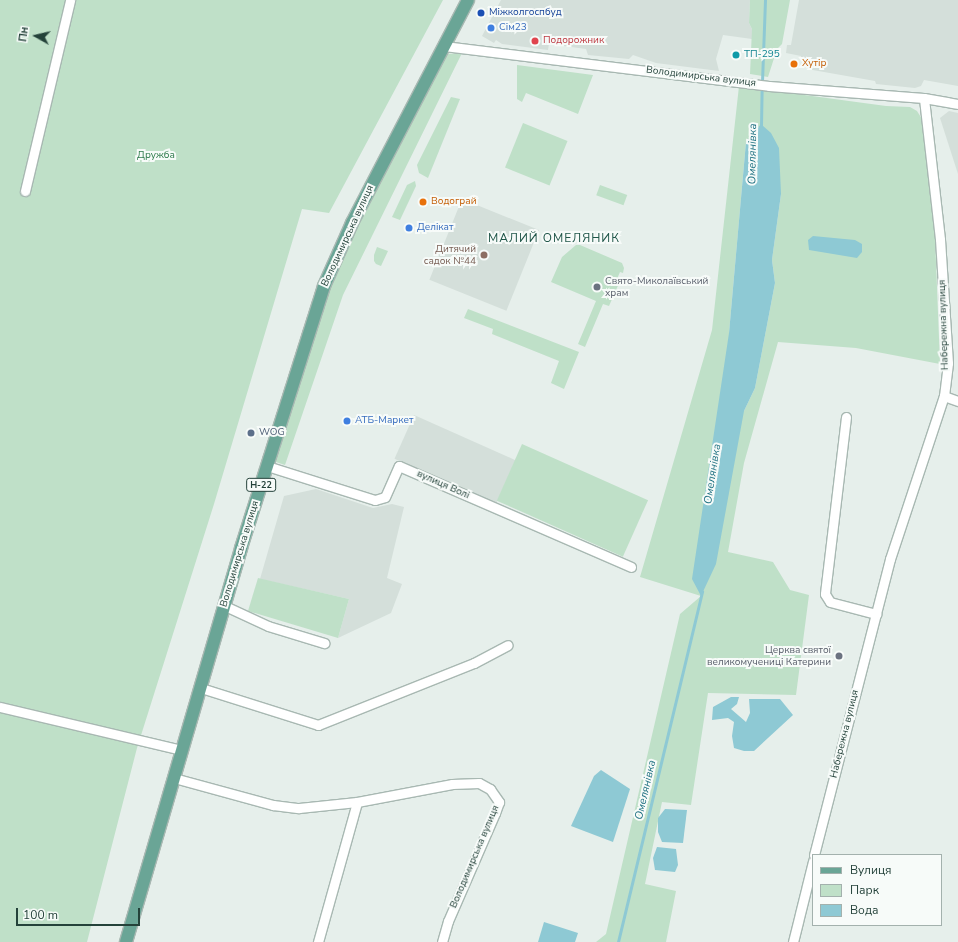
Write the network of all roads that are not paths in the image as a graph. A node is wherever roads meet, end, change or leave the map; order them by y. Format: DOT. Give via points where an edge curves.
graph roads {
  1 [pos="70,0"];
  2 [pos="468,0"];
  3 [pos="444,46"];
  4 [pos="924,98"];
  5 [pos="958,104"];
  6 [pos="25,191"];
  7 [pos="944,396"];
  8 [pos="958,401"];
  9 [pos="846,417"];
  10 [pos="267,466"];
  11 [pos="631,568"];
  12 [pos="225,606"];
  13 [pos="876,614"];
  14 [pos="324,643"];
  15 [pos="508,645"];
  16 [pos="201,688"];
  17 [pos="0,706"];
  18 [pos="182,750"];
  19 [pos="174,778"];
  20 [pos="357,802"];
  21 [pos="814,854"];
  22 [pos="812,865"];
  23 [pos="126,942"];
  24 [pos="318,942"];
  25 [pos="442,942"];
  26 [pos="793,942"];
  1 -- 6 [label="street"];
  2 -- 3 [label="main road, Володимирська вулиця / Н-22"];
  3 -- 4 [label="street, Володимирська вулиця" via="764,85"];
  3 -- 10 [label="main road, Володимирська вулиця / Н-22" via="352,223 324,286"];
  4 -- 5 [label="street, Володимирська вулиця"];
  4 -- 7 [label="street, Набережна вулиця" via="940,239 948,363"];
  7 -- 8 [label="street"];
  7 -- 13 [label="street, Набережна вулиця" via="890,559"];
  9 -- 13 [label="street" via="825,594 830,602"];
  10 -- 11 [label="street, вулиця Волі" via="375,500 385,497 399,466"];
  10 -- 12 [label="main road, Володимирська вулиця / Н-22"];
  12 -- 14 [label="street" via="268,626"];
  12 -- 16 [label="main road, Володимирська вулиця / Н-22"];
  13 -- 21 [label="street, Набережна вулиця"];
  15 -- 16 [label="street" via="474,663 318,725"];
  16 -- 18 [label="main road, Володимирська вулиця / Н-22"];
  17 -- 18 [label="street"];
  18 -- 19 [label="main road, Володимирська вулиця / Н-22"];
  19 -- 20 [label="street, Володимирська вулиця" via="273,805 299,808"];
  19 -- 23 [label="main road, Володимирська вулиця / Н-22"];
  20 -- 24 [label="street"];
  20 -- 25 [label="street, Володимирська вулиця" via="452,784 479,783 490,789 498,802 448,921"];
  22 -- 26 [label="street"];
}
